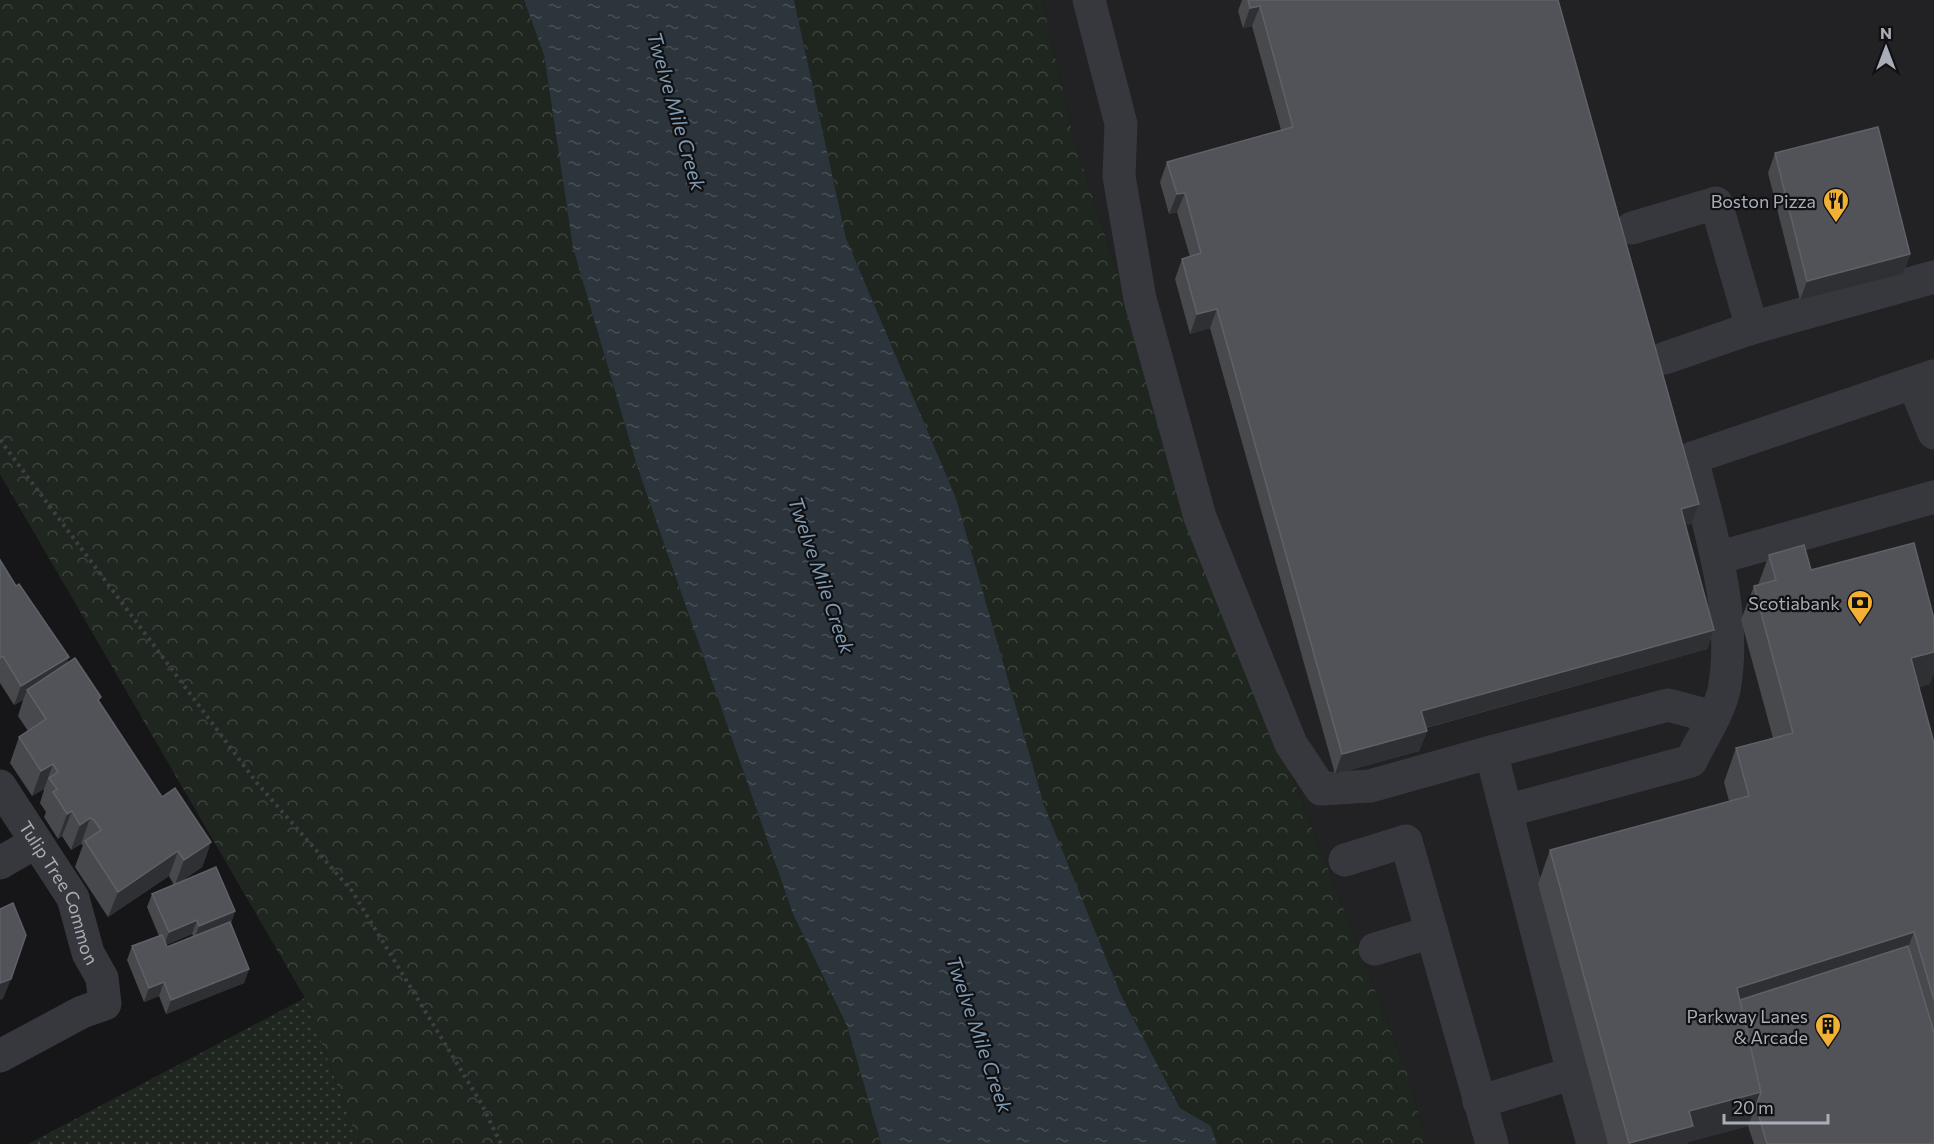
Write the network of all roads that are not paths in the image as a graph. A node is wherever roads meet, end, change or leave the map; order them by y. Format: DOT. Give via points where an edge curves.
graph roads {
  1 [pos="1089,0"];
  2 [pos="1632,228"];
  3 [pos="1934,277"];
  4 [pos="1752,328"];
  5 [pos="1665,358"];
  6 [pos="1923,380"];
  7 [pos="1934,433"];
  8 [pos="1934,496"];
  9 [pos="1717,558"];
  10 [pos="1713,717"];
  11 [pos="1491,752"];
  12 [pos="0,786"];
  13 [pos="1506,811"];
  14 [pos="36,842"];
  15 [pos="1345,860"];
  16 [pos="0,863"];
  17 [pos="1432,932"];
  18 [pos="1375,949"];
  19 [pos="0,1056"];
  20 [pos="1573,1073"];
  21 [pos="1479,1102"];
  22 [pos="1492,1144"];
  23 [pos="1593,1144"];
  1 -- 11 [label="street" via="1120,124 1119,176 1140,299 1200,517 1291,744 1322,789 1370,786"];
  2 -- 4 [label="street" via="1716,203"];
  3 -- 4 [label="street"];
  4 -- 5 [label="street"];
  6 -- 7 [label="street"];
  6 -- 9 [label="street" via="1692,458"];
  8 -- 9 [label="street"];
  9 -- 10 [label="street" via="1729,641 1723,692"];
  10 -- 11 [label="street" via="1668,705"];
  10 -- 13 [label="street" via="1691,761"];
  11 -- 13 [label="street"];
  12 -- 14 [label="street, Tulip Tree Common"];
  13 -- 20 [label="street"];
  14 -- 16 [label="street"];
  14 -- 19 [label="street, Tulip Tree Common" via="73,898 88,953 102,978 105,1004 82,1012"];
  15 -- 17 [label="street" via="1406,841"];
  17 -- 18 [label="street"];
  17 -- 21 [label="street"];
  20 -- 21 [label="street"];
  20 -- 23 [label="street"];
  21 -- 22 [label="street"];
}
